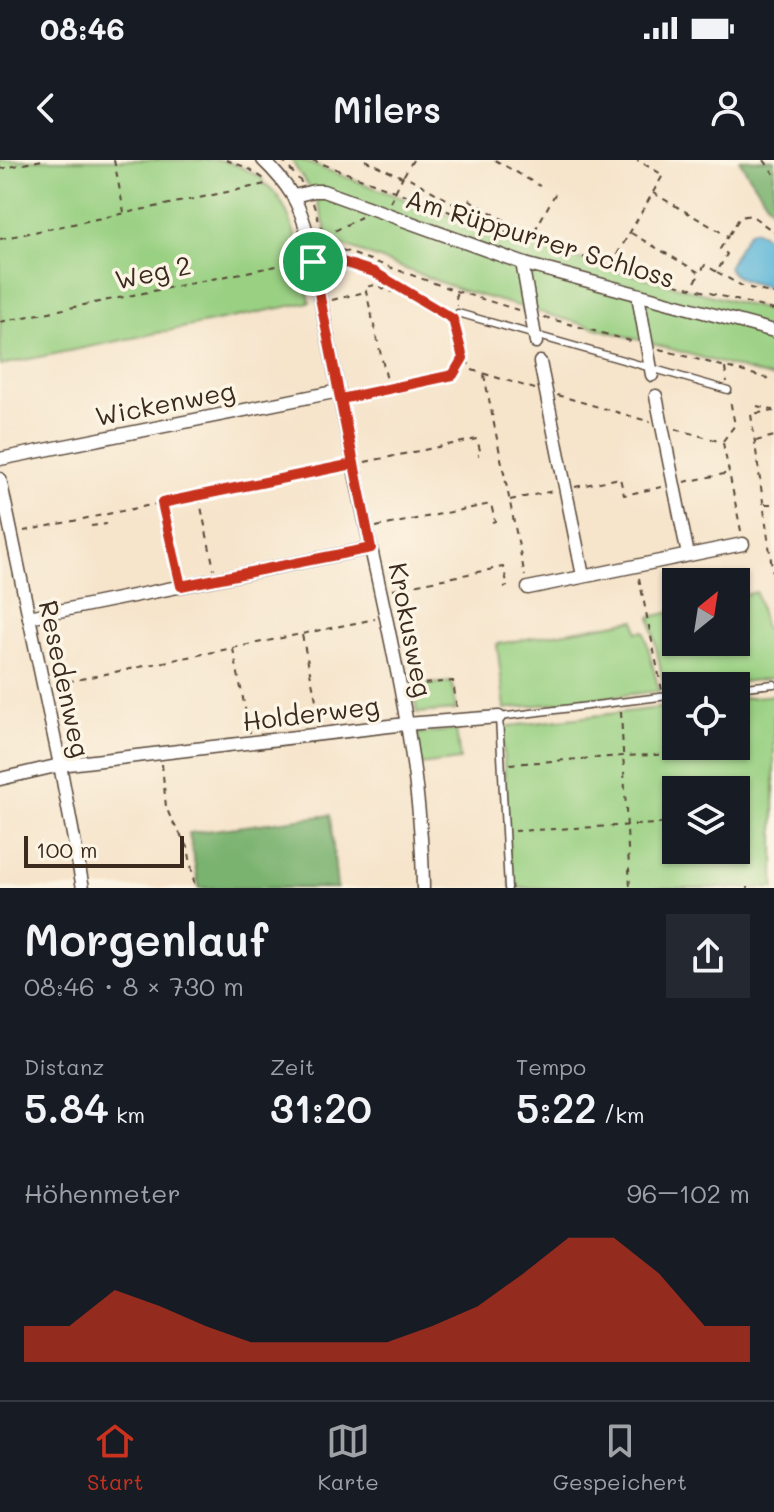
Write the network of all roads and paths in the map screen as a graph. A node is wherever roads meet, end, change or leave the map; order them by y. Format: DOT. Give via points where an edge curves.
graph roads {
  1 [pos="42,160"];
  2 [pos="114,160"];
  3 [pos="226,160"];
  4 [pos="263,160"];
  5 [pos="312,160"];
  6 [pos="365,160"];
  7 [pos="413,160"];
  8 [pos="495,160"];
  9 [pos="637,160"];
  10 [pos="764,160"];
  11 [pos="0,169"];
  12 [pos="774,174"];
  13 [pos="403,176"];
  14 [pos="540,186"];
  15 [pos="394,192"];
  16 [pos="653,193"];
  17 [pos="555,194"];
  18 [pos="294,196"];
  19 [pos="369,208"];
  20 [pos="124,213"];
  21 [pos="516,227"];
  22 [pos="774,232"];
  23 [pos="629,233"];
  24 [pos="324,234"];
  25 [pos="728,236"];
  26 [pos="308,237"];
  27 [pos="0,239"];
  28 [pos="529,241"];
  29 [pos="313,260"];
  30 [pos="525,264"];
  31 [pos="610,266"];
  32 [pos="717,272"];
  33 [pos="700,273"];
  34 [pos="403,289"];
  35 [pos="691,289"];
  36 [pos="456,291"];
  37 [pos="366,292"];
  38 [pos="774,294"];
  39 [pos="640,296"];
  40 [pos="322,303"];
  41 [pos="774,310"];
  42 [pos="458,313"];
  43 [pos="531,313"];
  44 [pos="0,322"];
  45 [pos="774,331"];
  46 [pos="536,338"];
  47 [pos="540,362"];
  48 [pos="725,367"];
  49 [pos="652,371"];
  50 [pos="484,374"];
  51 [pos="389,389"];
  52 [pos="728,390"];
  53 [pos="546,392"];
  54 [pos="340,395"];
  55 [pos="656,396"];
  56 [pos="757,406"];
  57 [pos="774,410"];
  58 [pos="662,425"];
  59 [pos="774,436"];
  60 [pos="755,441"];
  61 [pos="722,442"];
  62 [pos="478,455"];
  63 [pos="0,459"];
  64 [pos="353,464"];
  65 [pos="729,473"];
  66 [pos="0,479"];
  67 [pos="674,484"];
  68 [pos="566,489"];
  69 [pos="198,495"];
  70 [pos="510,500"];
  71 [pos="162,503"];
  72 [pos="764,504"];
  73 [pos="772,504"];
  74 [pos="170,510"];
  75 [pos="164,511"];
  76 [pos="492,522"];
  77 [pos="106,524"];
  78 [pos="91,526"];
  79 [pos="367,528"];
  80 [pos="11,533"];
  81 [pos="743,544"];
  82 [pos="371,548"];
  83 [pos="688,555"];
  84 [pos="180,556"];
  85 [pos="175,557"];
  86 [pos="636,566"];
  87 [pos="583,576"];
  88 [pos="216,579"];
  89 [pos="774,582"];
  90 [pos="181,586"];
  91 [pos="504,587"];
  92 [pos="528,588"];
  93 [pos="380,591"];
  94 [pos="29,617"];
  95 [pos="386,617"];
  96 [pos="302,634"];
  97 [pos="233,648"];
  98 [pos="774,684"];
  99 [pos="43,686"];
  100 [pos="400,686"];
  101 [pos="662,687"];
  102 [pos="750,687"];
  103 [pos="662,696"];
  104 [pos="621,712"];
  105 [pos="499,717"];
  106 [pos="458,720"];
  107 [pos="406,724"];
  108 [pos="323,734"];
  109 [pos="252,743"];
  110 [pos="161,754"];
  111 [pos="662,755"];
  112 [pos="623,756"];
  113 [pos="60,765"];
  114 [pos="505,765"];
  115 [pos="0,779"];
  116 [pos="662,824"];
  117 [pos="627,826"];
  118 [pos="508,832"];
  119 [pos="83,888"];
  120 [pos="195,888"];
  121 [pos="423,888"];
  122 [pos="508,888"];
  123 [pos="630,888"];
  1 -- 11 [label="path"];
  2 -- 20 [label="path"];
  3 -- 20 [label="path" via="266,182"];
  4 -- 18 [label="street"];
  5 -- 15 [label="path"];
  6 -- 13 [label="path"];
  7 -- 13 [label="path"];
  8 -- 14 [label="path"];
  9 -- 16 [label="path" via="663,175"];
  10 -- 12 [label="path"];
  13 -- 15 [label="path"];
  13 -- 21 [label="path" via="462,208 468,199"];
  15 -- 28 [label="path"];
  16 -- 23 [label="path"];
  16 -- 25 [label="path"];
  17 -- 28 [label="path"];
  18 -- 19 [label="street, Am Rüppurrer Schloss" via="323,191"];
  18 -- 26 [label="street, Krokusweg"];
  19 -- 24 [label="path" via="367,214"];
  19 -- 30 [label="street, Am Rüppurrer Schloss"];
  20 -- 27 [label="path"];
  22 -- 25 [label="path" via="751,215 740,217"];
  23 -- 31 [label="path"];
  23 -- 33 [label="path"];
  25 -- 32 [label="path" via="720,249 727,254"];
  26 -- 29 [label="street, Krokusweg"];
  26 -- 36 [label="path"];
  28 -- 31 [label="path"];
  29 -- 34 [label="lane" via="333,259 374,272"];
  29 -- 40 [label="street, Krokusweg"];
  29 -- 44 [label="path, Weg 2"];
  30 -- 39 [label="street, Am Rüppurrer Schloss"];
  30 -- 43 [label="street"];
  31 -- 35 [label="path"];
  32 -- 33 [label="path" via="705,265"];
  32 -- 38 [label="path" via="742,286"];
  33 -- 35 [label="path"];
  34 -- 37 [label="path" via="391,293 375,285 365,287"];
  34 -- 51 [label="path" via="453,319 463,358 453,375"];
  35 -- 41 [label="path"];
  36 -- 42 [label="path"];
  36 -- 43 [label="path"];
  37 -- 40 [label="path"];
  37 -- 51 [label="path"];
  39 -- 45 [label="street, Am Rüppurrer Schloss"];
  39 -- 49 [label="street"];
  40 -- 54 [label="street, Krokusweg"];
  42 -- 46 [label="lane"];
  42 -- 50 [label="path" via="470,368"];
  43 -- 46 [label="street"];
  46 -- 49 [label="lane"];
  47 -- 53 [label="street"];
  48 -- 52 [label="path"];
  49 -- 52 [label="lane"];
  50 -- 53 [label="path"];
  50 -- 70 [label="path"];
  51 -- 54 [label="path"];
  52 -- 61 [label="path" via="735,425"];
  53 -- 58 [label="path"];
  53 -- 68 [label="street"];
  54 -- 63 [label="street, Wickenweg"];
  54 -- 64 [label="street, Krokusweg"];
  55 -- 58 [label="street"];
  56 -- 57 [label="path"];
  57 -- 60 [label="path" via="751,414"];
  58 -- 61 [label="path"];
  58 -- 67 [label="street"];
  59 -- 60 [label="path"];
  60 -- 72 [label="path"];
  61 -- 65 [label="path"];
  62 -- 64 [label="path" via="477,439"];
  64 -- 69 [label="path"];
  64 -- 79 [label="street, Krokusweg"];
  65 -- 67 [label="path"];
  65 -- 81 [label="path"];
  66 -- 80 [label="street, Resedenweg"];
  67 -- 68 [label="path" via="624,495 620,478"];
  67 -- 83 [label="street"];
  68 -- 70 [label="path"];
  68 -- 87 [label="street"];
  69 -- 71 [label="path"];
  69 -- 88 [label="path"];
  70 -- 92 [label="path"];
  71 -- 75 [label="path"];
  71 -- 80 [label="path"];
  72 -- 73 [label="path"];
  72 -- 89 [label="path"];
  74 -- 75 [label="path"];
  75 -- 85 [label="path"];
  76 -- 79 [label="path" via="491,504"];
  77 -- 78 [label="path"];
  79 -- 82 [label="street, Krokusweg"];
  80 -- 94 [label="street, Resedenweg"];
  81 -- 83 [label="street"];
  82 -- 88 [label="street"];
  82 -- 93 [label="street, Krokusweg"];
  83 -- 86 [label="street"];
  84 -- 85 [label="path"];
  85 -- 90 [label="path"];
  86 -- 87 [label="street"];
  86 -- 101 [label="path"];
  87 -- 92 [label="street"];
  88 -- 90 [label="street"];
  90 -- 94 [label="street"];
  91 -- 93 [label="path" via="508,586 503,567"];
  93 -- 95 [label="street, Krokusweg"];
  94 -- 99 [label="street, Resedenweg"];
  95 -- 96 [label="path"];
  95 -- 100 [label="street, Krokusweg"];
  96 -- 97 [label="path"];
  96 -- 108 [label="path"];
  97 -- 99 [label="path"];
  97 -- 109 [label="path"];
  98 -- 102 [label="lane"];
  99 -- 113 [label="street, Resedenweg"];
  100 -- 106 [label="path" via="453,681"];
  100 -- 107 [label="street, Krokusweg"];
  103 -- 105 [label="lane, Holderweg"];
  104 -- 112 [label="path"];
  105 -- 106 [label="street, Holderweg"];
  105 -- 122 [label="lane"];
  106 -- 107 [label="street, Holderweg"];
  107 -- 108 [label="street, Holderweg"];
  107 -- 121 [label="street, Krokusweg"];
  108 -- 109 [label="street, Holderweg"];
  109 -- 110 [label="street, Holderweg"];
  110 -- 113 [label="street, Holderweg"];
  110 -- 120 [label="path" via="166,807 188,847"];
  111 -- 112 [label="path"];
  112 -- 114 [label="path"];
  112 -- 117 [label="path"];
  113 -- 115 [label="street, Holderweg"];
  113 -- 119 [label="street, Resedenweg"];
  116 -- 117 [label="path"];
  117 -- 118 [label="path"];
  117 -- 123 [label="path"];
}
